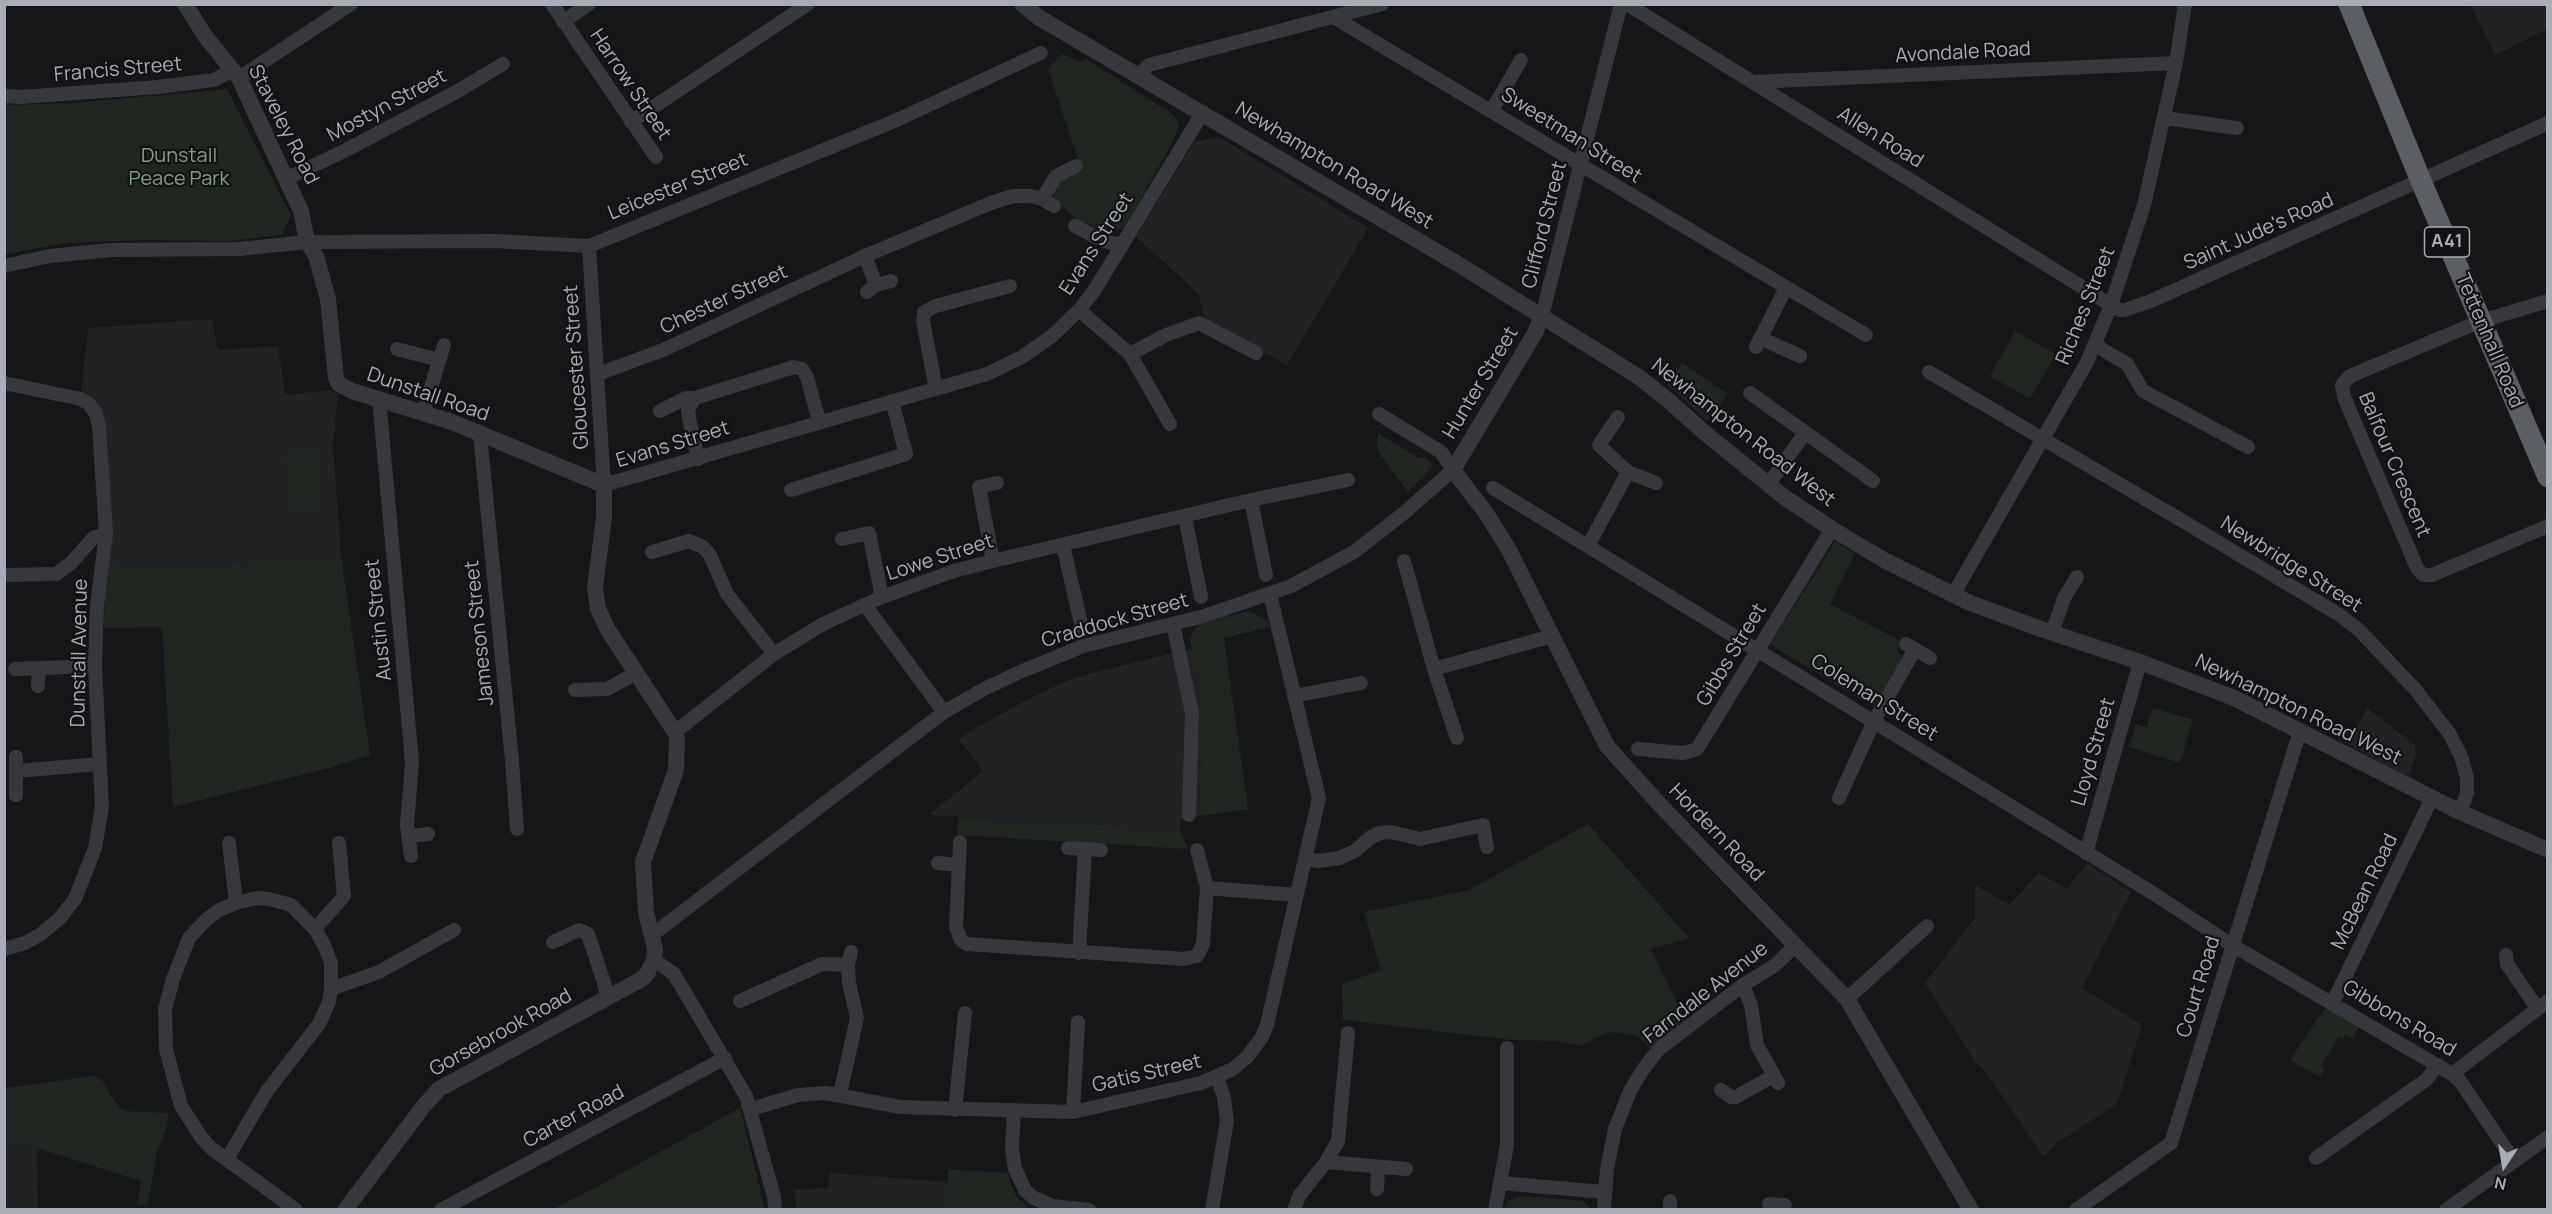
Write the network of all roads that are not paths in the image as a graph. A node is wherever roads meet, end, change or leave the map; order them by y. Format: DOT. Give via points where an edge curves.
graph roads {
  1 [pos="185,4"];
  2 [pos="351,4"];
  3 [pos="552,4"];
  4 [pos="590,4"];
  5 [pos="808,4"];
  6 [pos="1022,4"];
  7 [pos="1382,4"];
  8 [pos="1621,4"];
  9 [pos="1628,4"];
  10 [pos="2185,4"];
  11 [pos="2349,4"];
  12 [pos="1042,11"];
  13 [pos="1335,18"];
  14 [pos="563,22"];
  15 [pos="1041,53"];
  16 [pos="1521,60"];
  17 [pos="2176,63"];
  18 [pos="503,64"];
  19 [pos="236,74"];
  20 [pos="1139,75"];
  21 [pos="1752,82"];
  22 [pos="4,96"];
  23 [pos="1492,110"];
  24 [pos="1203,112"];
  25 [pos="2164,118"];
  26 [pos="631,122"];
  27 [pos="2547,123"];
  28 [pos="2237,128"];
  29 [pos="656,157"];
  30 [pos="1076,166"];
  31 [pos="1580,166"];
  32 [pos="288,178"];
  33 [pos="2421,181"];
  34 [pos="1075,226"];
  35 [pos="307,242"];
  36 [pos="1122,245"];
  37 [pos="588,246"];
  38 [pos="865,256"];
  39 [pos="4,266"];
  40 [pos="891,281"];
  41 [pos="1010,286"];
  42 [pos="1786,288"];
  43 [pos="2547,301"];
  44 [pos="2111,305"];
  45 [pos="1079,310"];
  46 [pos="1542,316"];
  47 [pos="2481,321"];
  48 [pos="1866,335"];
  49 [pos="444,345"];
  50 [pos="2095,345"];
  51 [pos="397,349"];
  52 [pos="1256,353"];
  53 [pos="1130,354"];
  54 [pos="1800,356"];
  55 [pos="439,360"];
  56 [pos="1929,372"];
  57 [pos="598,374"];
  58 [pos="4,383"];
  59 [pos="936,389"];
  60 [pos="1750,393"];
  61 [pos="695,398"];
  62 [pos="379,399"];
  63 [pos="892,401"];
  64 [pos="660,411"];
  65 [pos="423,413"];
  66 [pos="1379,414"];
  67 [pos="1618,417"];
  68 [pos="819,421"];
  69 [pos="1170,424"];
  70 [pos="1805,433"];
  71 [pos="480,434"];
  72 [pos="2043,438"];
  73 [pos="2248,447"];
  74 [pos="698,459"];
  75 [pos="1453,470"];
  76 [pos="1628,472"];
  77 [pos="2547,477"];
  78 [pos="1348,480"];
  79 [pos="1873,481"];
  80 [pos="997,483"];
  81 [pos="1656,483"];
  82 [pos="604,485"];
  83 [pos="1768,485"];
  84 [pos="1493,488"];
  85 [pos="791,490"];
  86 [pos="1251,500"];
  87 [pos="1185,517"];
  88 [pos="2547,526"];
  89 [pos="1832,529"];
  90 [pos="106,534"];
  91 [pos="842,539"];
  92 [pos="1062,545"];
  93 [pos="1588,546"];
  94 [pos="652,552"];
  95 [pos="993,561"];
  96 [pos="1404,561"];
  97 [pos="8,571"];
  98 [pos="1266,575"];
  99 [pos="2077,577"];
  100 [pos="1270,594"];
  101 [pos="1953,595"];
  102 [pos="882,597"];
  103 [pos="1200,597"];
  104 [pos="865,605"];
  105 [pos="1173,624"];
  106 [pos="1082,628"];
  107 [pos="2052,633"];
  108 [pos="1552,636"];
  109 [pos="1757,650"];
  110 [pos="774,654"];
  111 [pos="1930,658"];
  112 [pos="2140,662"];
  113 [pos="95,666"];
  114 [pos="15,669"];
  115 [pos="39,669"];
  116 [pos="1434,669"];
  117 [pos="635,674"];
  118 [pos="1361,683"];
  119 [pos="38,687"];
  120 [pos="575,690"];
  121 [pos="1294,696"];
  122 [pos="944,712"];
  123 [pos="1874,721"];
  124 [pos="2300,731"];
  125 [pos="675,732"];
  126 [pos="1457,738"];
  127 [pos="1638,749"];
  128 [pos="16,757"];
  129 [pos="99,764"];
  130 [pos="17,771"];
  131 [pos="16,795"];
  132 [pos="1839,798"];
  133 [pos="2432,798"];
  134 [pos="2460,813"];
  135 [pos="1189,815"];
  136 [pos="517,829"];
  137 [pos="428,834"];
  138 [pos="409,836"];
  139 [pos="960,842"];
  140 [pos="229,843"];
  141 [pos="339,843"];
  142 [pos="1487,847"];
  143 [pos="1068,848"];
  144 [pos="1085,849"];
  145 [pos="1197,849"];
  146 [pos="1101,850"];
  147 [pos="2547,850"];
  148 [pos="2086,853"];
  149 [pos="411,856"];
  150 [pos="1306,859"];
  151 [pos="938,863"];
  152 [pos="959,865"];
  153 [pos="1207,888"];
  154 [pos="1297,895"];
  155 [pos="236,903"];
  156 [pos="1927,926"];
  157 [pos="315,929"];
  158 [pos="454,930"];
  159 [pos="652,935"];
  160 [pos="553,942"];
  161 [pos="1796,945"];
  162 [pos="2232,945"];
  163 [pos="4,949"];
  164 [pos="1078,953"];
  165 [pos="2506,955"];
  166 [pos="654,960"];
  167 [pos="1743,985"];
  168 [pos="331,989"];
  169 [pos="607,999"];
  170 [pos="1847,999"];
  171 [pos="740,1001"];
  172 [pos="2333,1002"];
  173 [pos="2542,1005"];
  174 [pos="965,1012"];
  175 [pos="1078,1022"];
  176 [pos="1348,1033"];
  177 [pos="1507,1048"];
  178 [pos="725,1058"];
  179 [pos="2438,1065"];
  180 [pos="2452,1074"];
  181 [pos="1217,1077"];
  182 [pos="1721,1090"];
  183 [pos="840,1094"];
  184 [pos="752,1109"];
  185 [pos="955,1110"];
  186 [pos="1014,1110"];
  187 [pos="1072,1112"];
  188 [pos="2547,1137"];
  189 [pos="2316,1158"];
  190 [pos="227,1159"];
  191 [pos="2514,1161"];
  192 [pos="1326,1162"];
  193 [pos="1378,1168"];
  194 [pos="1406,1169"];
  195 [pos="1500,1183"];
  196 [pos="1377,1189"];
  197 [pos="1604,1192"];
  198 [pos="1785,1203"];
  199 [pos="1769,1204"];
  200 [pos="296,1209"];
  201 [pos="345,1209"];
  202 [pos="441,1209"];
  203 [pos="775,1209"];
  204 [pos="1089,1209"];
  205 [pos="1212,1209"];
  206 [pos="1294,1209"];
  207 [pos="1495,1209"];
  208 [pos="1604,1209"];
  209 [pos="1971,1209"];
  210 [pos="2076,1209"];
  211 [pos="2446,1209"];
  1 -- 19 [label="street, Staveley Road"];
  2 -- 19 [label="street, Francis Street"];
  3 -- 14 [label="street, Harrow Street"];
  4 -- 14 [label="street"];
  5 -- 26 [label="street"];
  6 -- 12 [label="street, Newhampton Road West"];
  7 -- 13 [label="street"];
  8 -- 31 [label="street, Clifford Street"];
  9 -- 21 [label="street, Allen Road"];
  10 -- 17 [label="street, Riches Street"];
  11 -- 33 [label="highway, Tettenhall Road / A41"];
  12 -- 20 [label="street, Newhampton Road West"];
  13 -- 20 [label="street" via="1149,65"];
  13 -- 23 [label="street, Sweetman Street"];
  14 -- 26 [label="street, Harrow Street"];
  15 -- 37 [label="street, Leicester Street" via="897,120"];
  16 -- 23 [label="street"];
  17 -- 21 [label="street, Avondale Road"];
  17 -- 25 [label="street, Riches Street"];
  18 -- 32 [label="street, Mostyn Street"];
  19 -- 22 [label="street, Francis Street" via="158,87"];
  19 -- 32 [label="street, Staveley Road"];
  20 -- 24 [label="street, Newhampton Road West"];
  21 -- 44 [label="street, Allen Road"];
  23 -- 31 [label="street, Sweetman Street"];
  24 -- 36 [label="street, Evans Street"];
  24 -- 46 [label="street, Newhampton Road West"];
  25 -- 28 [label="street"];
  25 -- 44 [label="street, Riches Street" via="2144,205"];
  26 -- 29 [label="street, Harrow Street"];
  27 -- 33 [label="street, Saint Jude's Road"];
  30 -- 38 [label="street, Chester Street" via="1056,176 1048,202 1014,196"];
  31 -- 42 [label="street, Sweetman Street"];
  31 -- 46 [label="street, Clifford Street"];
  32 -- 35 [label="street, Staveley Road" via="301,211"];
  33 -- 44 [label="street, Saint Jude's Road" via="2151,301 2125,310"];
  33 -- 47 [label="highway, Tettenhall Road / A41"];
  34 -- 36 [label="street" via="1103,241"];
  35 -- 37 [label="street, Leicester Street" via="494,241"];
  35 -- 39 [label="street" via="239,249 111,250 50,256"];
  35 -- 62 [label="street, Dunstall Road" via="316,256 328,299 336,378 345,387"];
  36 -- 45 [label="street, Evans Street"];
  37 -- 57 [label="street, Gloucester Street"];
  38 -- 40 [label="street" via="872,288"];
  38 -- 57 [label="street, Chester Street" via="663,350"];
  41 -- 59 [label="street" via="924,312"];
  42 -- 48 [label="street, Sweetman Street"];
  42 -- 54 [label="street" via="1758,343"];
  43 -- 47 [label="street"];
  44 -- 50 [label="street, Riches Street"];
  45 -- 53 [label="street"];
  45 -- 59 [label="street, Evans Street" via="1022,357 987,374"];
  46 -- 75 [label="street, Hunter Street"];
  46 -- 83 [label="street, Newhampton Road West" via="1639,377"];
  47 -- 77 [label="highway, Tettenhall Road / A41"];
  47 -- 88 [label="street, Balfour Crescent" via="2350,376 2342,385 2344,397 2423,575 2432,575"];
  49 -- 55 [label="street"];
  50 -- 72 [label="street, Riches Street"];
  50 -- 73 [label="street" via="2127,364 2143,391"];
  51 -- 55 [label="street"];
  52 -- 53 [label="street" via="1199,323"];
  53 -- 69 [label="street"];
  55 -- 65 [label="street"];
  56 -- 72 [label="street"];
  57 -- 82 [label="street, Gloucester Street"];
  58 -- 90 [label="street, Dunstall Avenue" via="81,399 96,414"];
  59 -- 63 [label="street, Evans Street"];
  60 -- 70 [label="street"];
  61 -- 64 [label="street" via="686,398"];
  61 -- 68 [label="street" via="794,367 802,369 807,377"];
  61 -- 74 [label="street" via="688,409"];
  62 -- 65 [label="street, Dunstall Road"];
  62 -- 138 [label="street, Austin Street" via="412,762"];
  63 -- 68 [label="street, Evans Street"];
  63 -- 85 [label="street" via="906,454"];
  65 -- 71 [label="street, Dunstall Road"];
  66 -- 75 [label="street" via="1441,452"];
  67 -- 76 [label="street" via="1599,445"];
  68 -- 74 [label="street, Evans Street"];
  70 -- 79 [label="street"];
  70 -- 83 [label="street"];
  71 -- 82 [label="street, Dunstall Road"];
  71 -- 136 [label="street, Jameson Street"];
  72 -- 101 [label="street, Riches Street"];
  72 -- 134 [label="street, Newbridge Street" via="2358,629 2415,689 2449,733 2467,778"];
  74 -- 82 [label="street, Evans Street"];
  75 -- 100 [label="street, Craddock Street" via="1354,552"];
  75 -- 108 [label="street, Hordern Road" via="1497,530"];
  76 -- 81 [label="street"];
  76 -- 93 [label="street"];
  78 -- 86 [label="street, Lowe Street" via="1333,478"];
  80 -- 95 [label="street" via="979,487"];
  82 -- 117 [label="street" via="596,597 608,630"];
  83 -- 89 [label="street, Newhampton Road West"];
  84 -- 93 [label="street, Coleman Street"];
  86 -- 87 [label="street, Lowe Street"];
  86 -- 98 [label="street"];
  87 -- 92 [label="street, Lowe Street"];
  87 -- 103 [label="street"];
  89 -- 101 [label="street, Newhampton Road West"];
  89 -- 109 [label="street, Gibbs Street"];
  90 -- 97 [label="street" via="93,538 56,574"];
  90 -- 113 [label="street, Dunstall Avenue"];
  91 -- 102 [label="street" via="869,533"];
  92 -- 95 [label="street, Lowe Street"];
  92 -- 106 [label="street"];
  93 -- 109 [label="street, Coleman Street"];
  94 -- 110 [label="street" via="689,541 703,546 727,594"];
  95 -- 102 [label="street, Lowe Street"];
  96 -- 116 [label="street"];
  99 -- 107 [label="street" via="2064,598"];
  100 -- 105 [label="street, Craddock Street"];
  100 -- 121 [label="street, Gatis Street"];
  101 -- 107 [label="street, Newhampton Road West"];
  102 -- 104 [label="street, Lowe Street"];
  104 -- 110 [label="street, Lowe Street" via="823,624"];
  104 -- 122 [label="street"];
  105 -- 122 [label="street, Craddock Street" via="1059,655"];
  105 -- 135 [label="street" via="1192,713"];
  107 -- 112 [label="street, Newhampton Road West"];
  108 -- 116 [label="street"];
  108 -- 161 [label="street, Hordern Road" via="1614,755"];
  109 -- 123 [label="street, Coleman Street"];
  109 -- 127 [label="street, Gibbs Street" via="1697,749 1683,753"];
  110 -- 125 [label="street, Lowe Street"];
  111 -- 123 [label="street" via="1911,646"];
  112 -- 124 [label="street, Newhampton Road West" via="2234,698"];
  112 -- 148 [label="street, Lloyd Street"];
  113 -- 115 [label="street"];
  113 -- 129 [label="street, Dunstall Avenue"];
  114 -- 115 [label="street"];
  115 -- 119 [label="street"];
  116 -- 126 [label="street"];
  117 -- 120 [label="street" via="607,688"];
  117 -- 125 [label="street"];
  118 -- 121 [label="street"];
  121 -- 150 [label="street, Gatis Street" via="1319,798"];
  122 -- 159 [label="street, Craddock Street"];
  123 -- 132 [label="street"];
  123 -- 148 [label="street, Coleman Street"];
  124 -- 133 [label="street, Newhampton Road West"];
  124 -- 162 [label="street, Court Road"];
  125 -- 159 [label="street" via="676,770 643,862 644,895"];
  128 -- 130 [label="street"];
  129 -- 130 [label="street"];
  129 -- 163 [label="street, Dunstall Avenue" via="101,822 75,899 40,934"];
  130 -- 131 [label="street"];
  133 -- 134 [label="street, Newhampton Road West"];
  133 -- 172 [label="street, McBean Road"];
  134 -- 147 [label="street, Newhampton Road West"];
  137 -- 138 [label="street"];
  138 -- 149 [label="street, Austin Street"];
  139 -- 152 [label="street"];
  140 -- 155 [label="street"];
  141 -- 157 [label="street" via="344,896"];
  142 -- 150 [label="street" via="1483,825 1420,839 1380,833 1339,858"];
  143 -- 144 [label="street"];
  144 -- 146 [label="street"];
  144 -- 164 [label="street"];
  145 -- 153 [label="street"];
  148 -- 162 [label="street, Coleman Street"];
  150 -- 154 [label="street, Gatis Street"];
  151 -- 152 [label="street"];
  152 -- 164 [label="street" via="956,927 961,940 976,947"];
  153 -- 154 [label="street"];
  153 -- 164 [label="street" via="1203,944 1197,956 1184,959"];
  154 -- 181 [label="street, Gatis Street" via="1262,1037 1247,1057"];
  155 -- 157 [label="street" via="257,898 291,905"];
  155 -- 190 [label="street" via="207,919 189,938 165,1009 166,1049 181,1106 201,1137"];
  156 -- 170 [label="street"];
  157 -- 168 [label="street" via="331,963"];
  158 -- 168 [label="street" via="379,972"];
  159 -- 166 [label="street"];
  160 -- 169 [label="street" via="579,930 588,934"];
  161 -- 167 [label="street, Farndale Avenue" via="1774,966"];
  161 -- 170 [label="street, Hordern Road"];
  162 -- 172 [label="street, Gibbons Road"];
  162 -- 210 [label="street, Court Road" via="2171,1143"];
  165 -- 173 [label="street" via="2506,964"];
  166 -- 169 [label="street, Gorsebrook Road" via="642,979"];
  166 -- 178 [label="street" via="674,974"];
  167 -- 182 [label="street" via="1751,1005 1757,1045 1775,1080 1736,1097"];
  167 -- 197 [label="street, Farndale Avenue" via="1658,1050 1642,1071 1615,1129"];
  168 -- 190 [label="street" via="319,1024 267,1091"];
  169 -- 201 [label="street, Gorsebrook Road" via="440,1089"];
  170 -- 209 [label="street, Hordern Road"];
  171 -- 183 [label="street" via="822,964 849,959 849,983 857,1018"];
  172 -- 179 [label="street, Gibbons Road"];
  173 -- 180 [label="street"];
  174 -- 185 [label="street"];
  175 -- 187 [label="street"];
  176 -- 192 [label="street" via="1338,1141"];
  177 -- 195 [label="street" via="1507,1145"];
  178 -- 184 [label="street"];
  178 -- 202 [label="street, Carter Road"];
  179 -- 180 [label="street, Gibbons Road"];
  179 -- 189 [label="street" via="2426,1080"];
  180 -- 191 [label="street, Gibbons Road"];
  181 -- 187 [label="street, Gatis Street"];
  181 -- 205 [label="street" via="1227,1121"];
  183 -- 184 [label="street, Gatis Street" via="798,1095"];
  183 -- 185 [label="street, Gatis Street" via="900,1107"];
  184 -- 203 [label="street"];
  185 -- 186 [label="street, Gatis Street"];
  186 -- 187 [label="street, Gatis Street"];
  186 -- 204 [label="street" via="1012,1148 1015,1169 1025,1190 1053,1206"];
  188 -- 191 [label="street"];
  190 -- 200 [label="street"];
  191 -- 211 [label="street"];
  192 -- 193 [label="street"];
  192 -- 206 [label="street" via="1299,1196"];
  193 -- 194 [label="street"];
  193 -- 196 [label="street"];
  195 -- 197 [label="street"];
  195 -- 207 [label="street"];
  197 -- 208 [label="street, Farndale Avenue"];
  198 -- 199 [label="street"];
}
